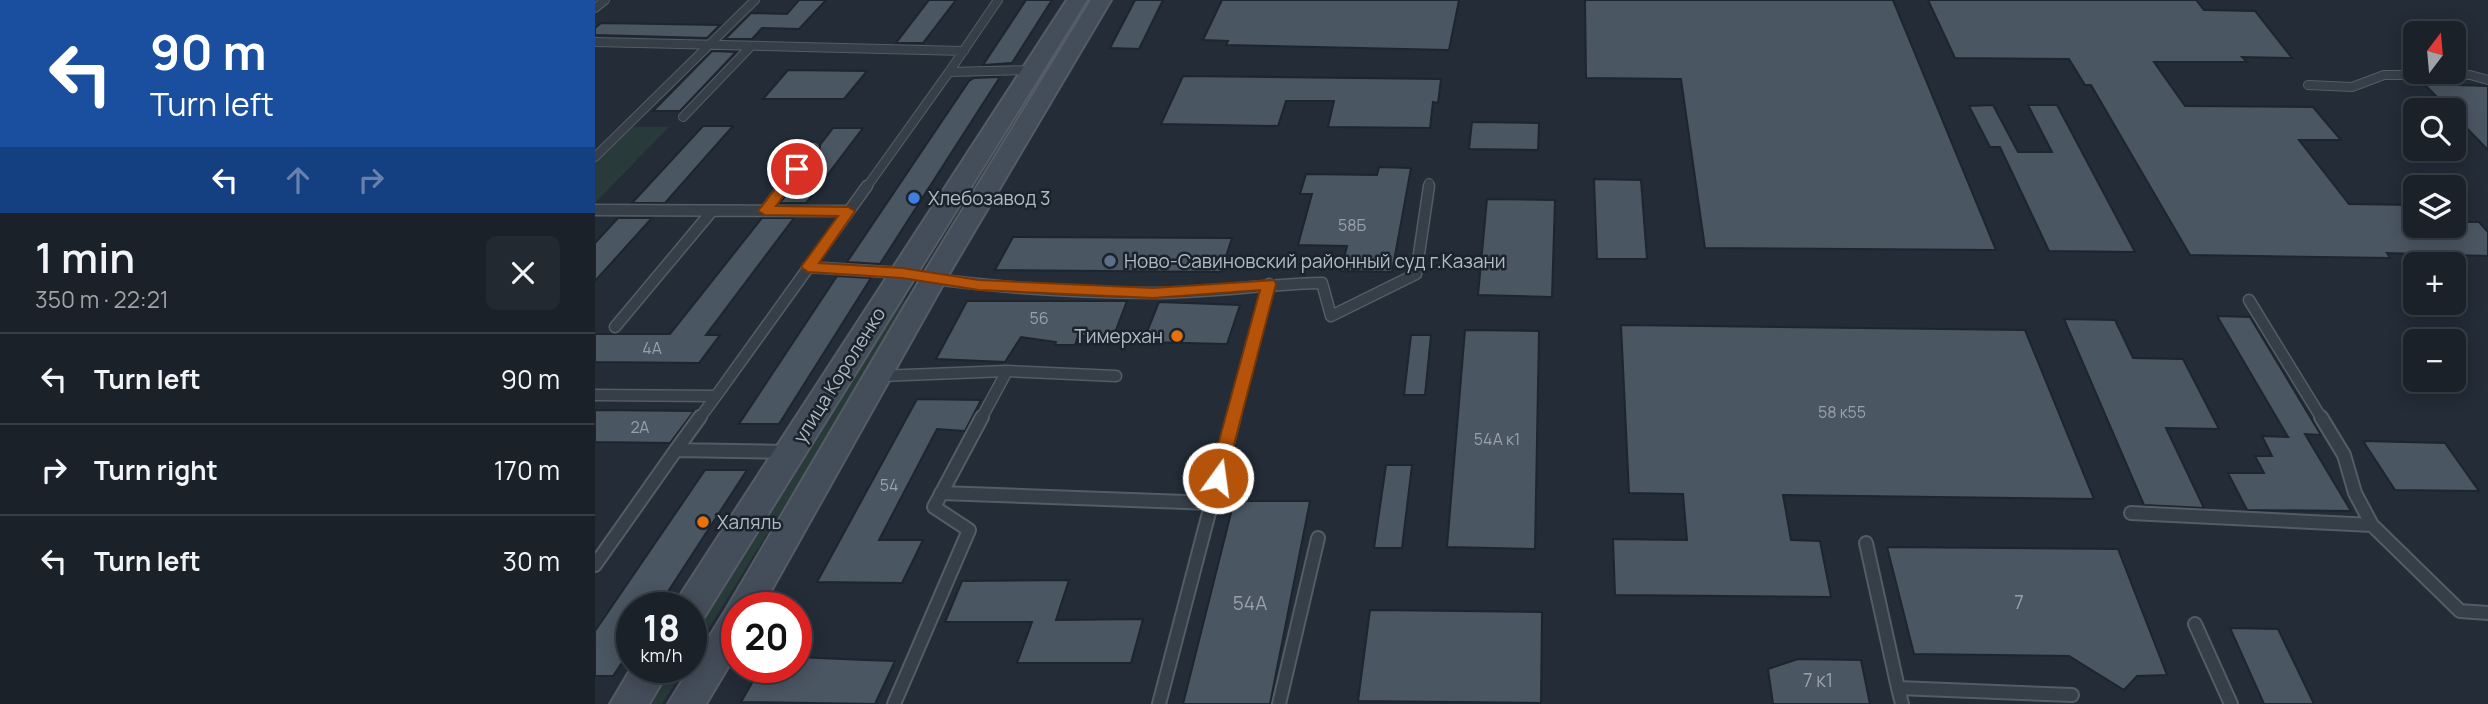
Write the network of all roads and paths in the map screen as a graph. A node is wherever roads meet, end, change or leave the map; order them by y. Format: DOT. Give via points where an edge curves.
graph roads {
  1 [pos="605,0"];
  2 [pos="755,0"];
  3 [pos="998,0"];
  4 [pos="1077,0"];
  5 [pos="1101,0"];
  6 [pos="595,8"];
  7 [pos="595,42"];
  8 [pos="708,45"];
  9 [pos="751,46"];
  10 [pos="964,51"];
  11 [pos="1044,64"];
  12 [pos="949,72"];
  13 [pos="2488,80"];
  14 [pos="2308,85"];
  15 [pos="683,117"];
  16 [pos="814,148"];
  17 [pos="595,157"];
  18 [pos="1429,183"];
  19 [pos="595,210"];
  20 [pos="712,211"];
  21 [pos="765,211"];
  22 [pos="848,211"];
  23 [pos="808,267"];
  24 [pos="902,273"];
  25 [pos="933,279"];
  26 [pos="1269,284"];
  27 [pos="2249,300"];
  28 [pos="615,327"];
  29 [pos="1007,371"];
  30 [pos="877,376"];
  31 [pos="1116,376"];
  32 [pos="595,395"];
  33 [pos="716,396"];
  34 [pos="676,450"];
  35 [pos="792,452"];
  36 [pos="941,493"];
  37 [pos="1212,503"];
  38 [pos="2131,513"];
  39 [pos="2372,525"];
  40 [pos="1318,538"];
  41 [pos="1866,543"];
  42 [pos="595,565"];
  43 [pos="701,592"];
  44 [pos="753,592"];
  45 [pos="2488,613"];
  46 [pos="2195,624"];
  47 [pos="721,646"];
  48 [pos="642,683"];
  49 [pos="1898,688"];
  50 [pos="2072,695"];
  51 [pos="628,704"];
  52 [pos="686,704"];
  53 [pos="894,704"];
  54 [pos="1159,704"];
  55 [pos="1279,704"];
  56 [pos="1902,704"];
  57 [pos="2231,704"];
  1 -- 6 [label="lane"];
  2 -- 8 [label="lane"];
  3 -- 10 [label="lane"];
  4 -- 11 [label="street, улица Короленко"];
  5 -- 11 [label="street, улица Короленко"];
  7 -- 8 [label="lane"];
  8 -- 9 [label="lane"];
  8 -- 17 [label="lane"];
  9 -- 10 [label="lane"];
  9 -- 15 [label="lane"];
  10 -- 12 [label="lane"];
  11 -- 12 [label="lane"];
  11 -- 24 [label="street, улица Короленко"];
  11 -- 25 [label="street, улица Короленко"];
  12 -- 22 [label="lane"];
  13 -- 14 [label="lane" via="2469,75 2384,75 2352,87"];
  16 -- 21 [label="lane"];
  18 -- 26 [label="lane" via="1416,274 1331,316 1322,283"];
  19 -- 20 [label="lane"];
  20 -- 21 [label="lane"];
  20 -- 28 [label="lane"];
  21 -- 22 [label="lane"];
  22 -- 23 [label="lane"];
  23 -- 24 [label="lane"];
  23 -- 33 [label="lane"];
  24 -- 25 [label="street"];
  24 -- 35 [label="street, улица Короленко"];
  25 -- 26 [label="lane" via="1153,293"];
  25 -- 30 [label="street, улица Короленко"];
  26 -- 37 [label="lane"];
  27 -- 39 [label="lane" via="2344,455 2355,493"];
  29 -- 30 [label="lane"];
  29 -- 31 [label="lane"];
  29 -- 36 [label="lane"];
  30 -- 44 [label="street, улица Короленко"];
  32 -- 33 [label="lane"];
  33 -- 34 [label="lane"];
  34 -- 35 [label="lane"];
  34 -- 42 [label="lane"];
  35 -- 43 [label="street, улица Короленко"];
  36 -- 37 [label="lane"];
  36 -- 53 [label="lane" via="934,507 969,530"];
  37 -- 54 [label="lane"];
  38 -- 39 [label="lane"];
  39 -- 45 [label="lane" via="2460,611"];
  40 -- 55 [label="lane"];
  41 -- 49 [label="lane"];
  46 -- 57 [label="lane"];
  47 -- 52 [label="street"];
  48 -- 51 [label="street"];
  49 -- 50 [label="lane"];
  49 -- 56 [label="lane"];
}
